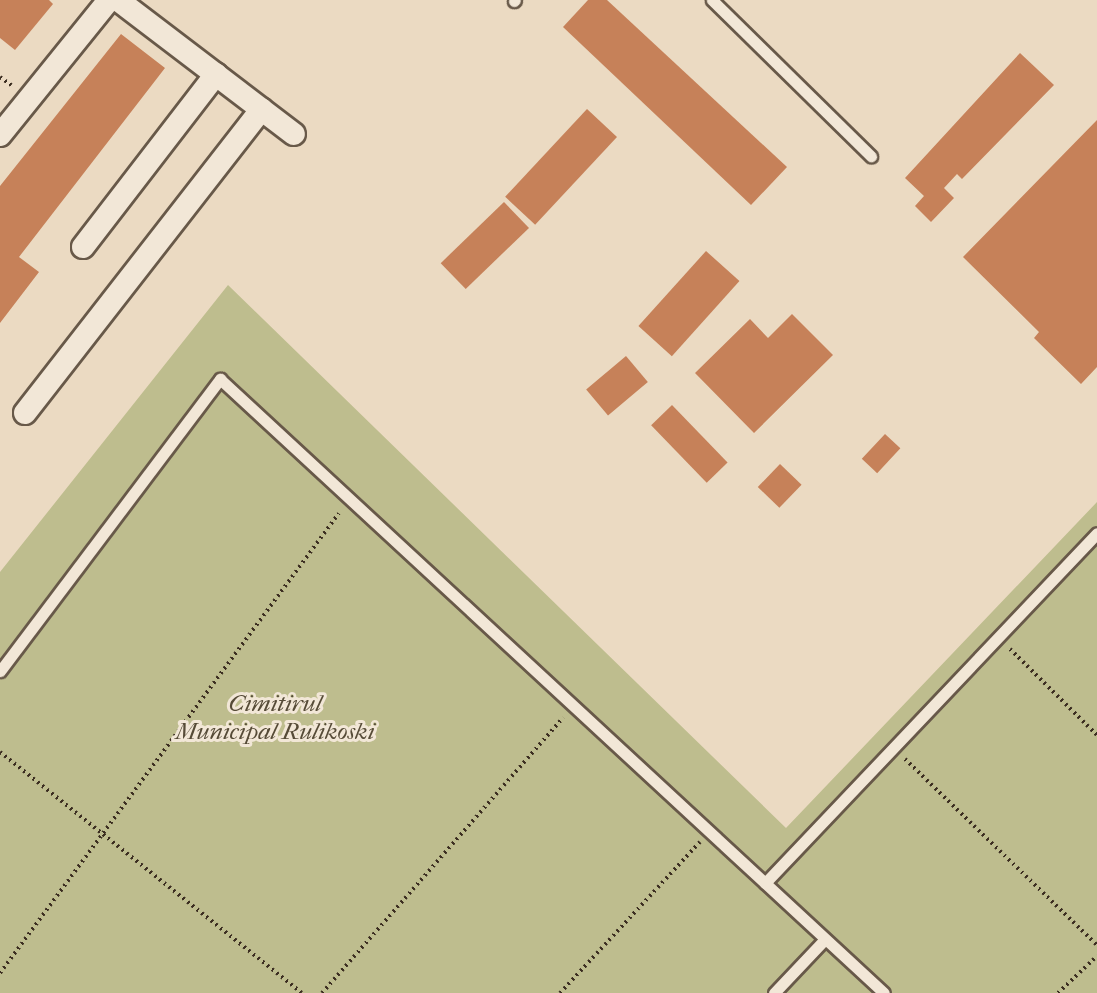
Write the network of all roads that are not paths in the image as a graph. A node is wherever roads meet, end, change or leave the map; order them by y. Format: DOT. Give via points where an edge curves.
graph roads {
  1 [pos="109,0"];
  2 [pos="118,0"];
  3 [pos="712,0"];
  4 [pos="216,74"];
  5 [pos="262,109"];
  6 [pos="294,134"];
  7 [pos="0,135"];
  8 [pos="871,156"];
  9 [pos="83,247"];
  10 [pos="25,413"];
  11 [pos="1097,533"];
  12 [pos="0,671"];
  13 [pos="765,883"];
  14 [pos="825,939"];
  15 [pos="774,993"];
  16 [pos="884,993"];
  1 -- 7 [label="street"];
  2 -- 4 [label="street"];
  3 -- 8 [label="lane"];
  4 -- 5 [label="street"];
  4 -- 9 [label="street"];
  5 -- 6 [label="street"];
  5 -- 10 [label="street"];
  11 -- 13 [label="lane"];
  12 -- 13 [label="lane" via="220,379"];
  13 -- 14 [label="lane"];
  14 -- 15 [label="lane"];
  14 -- 16 [label="lane"];
}
